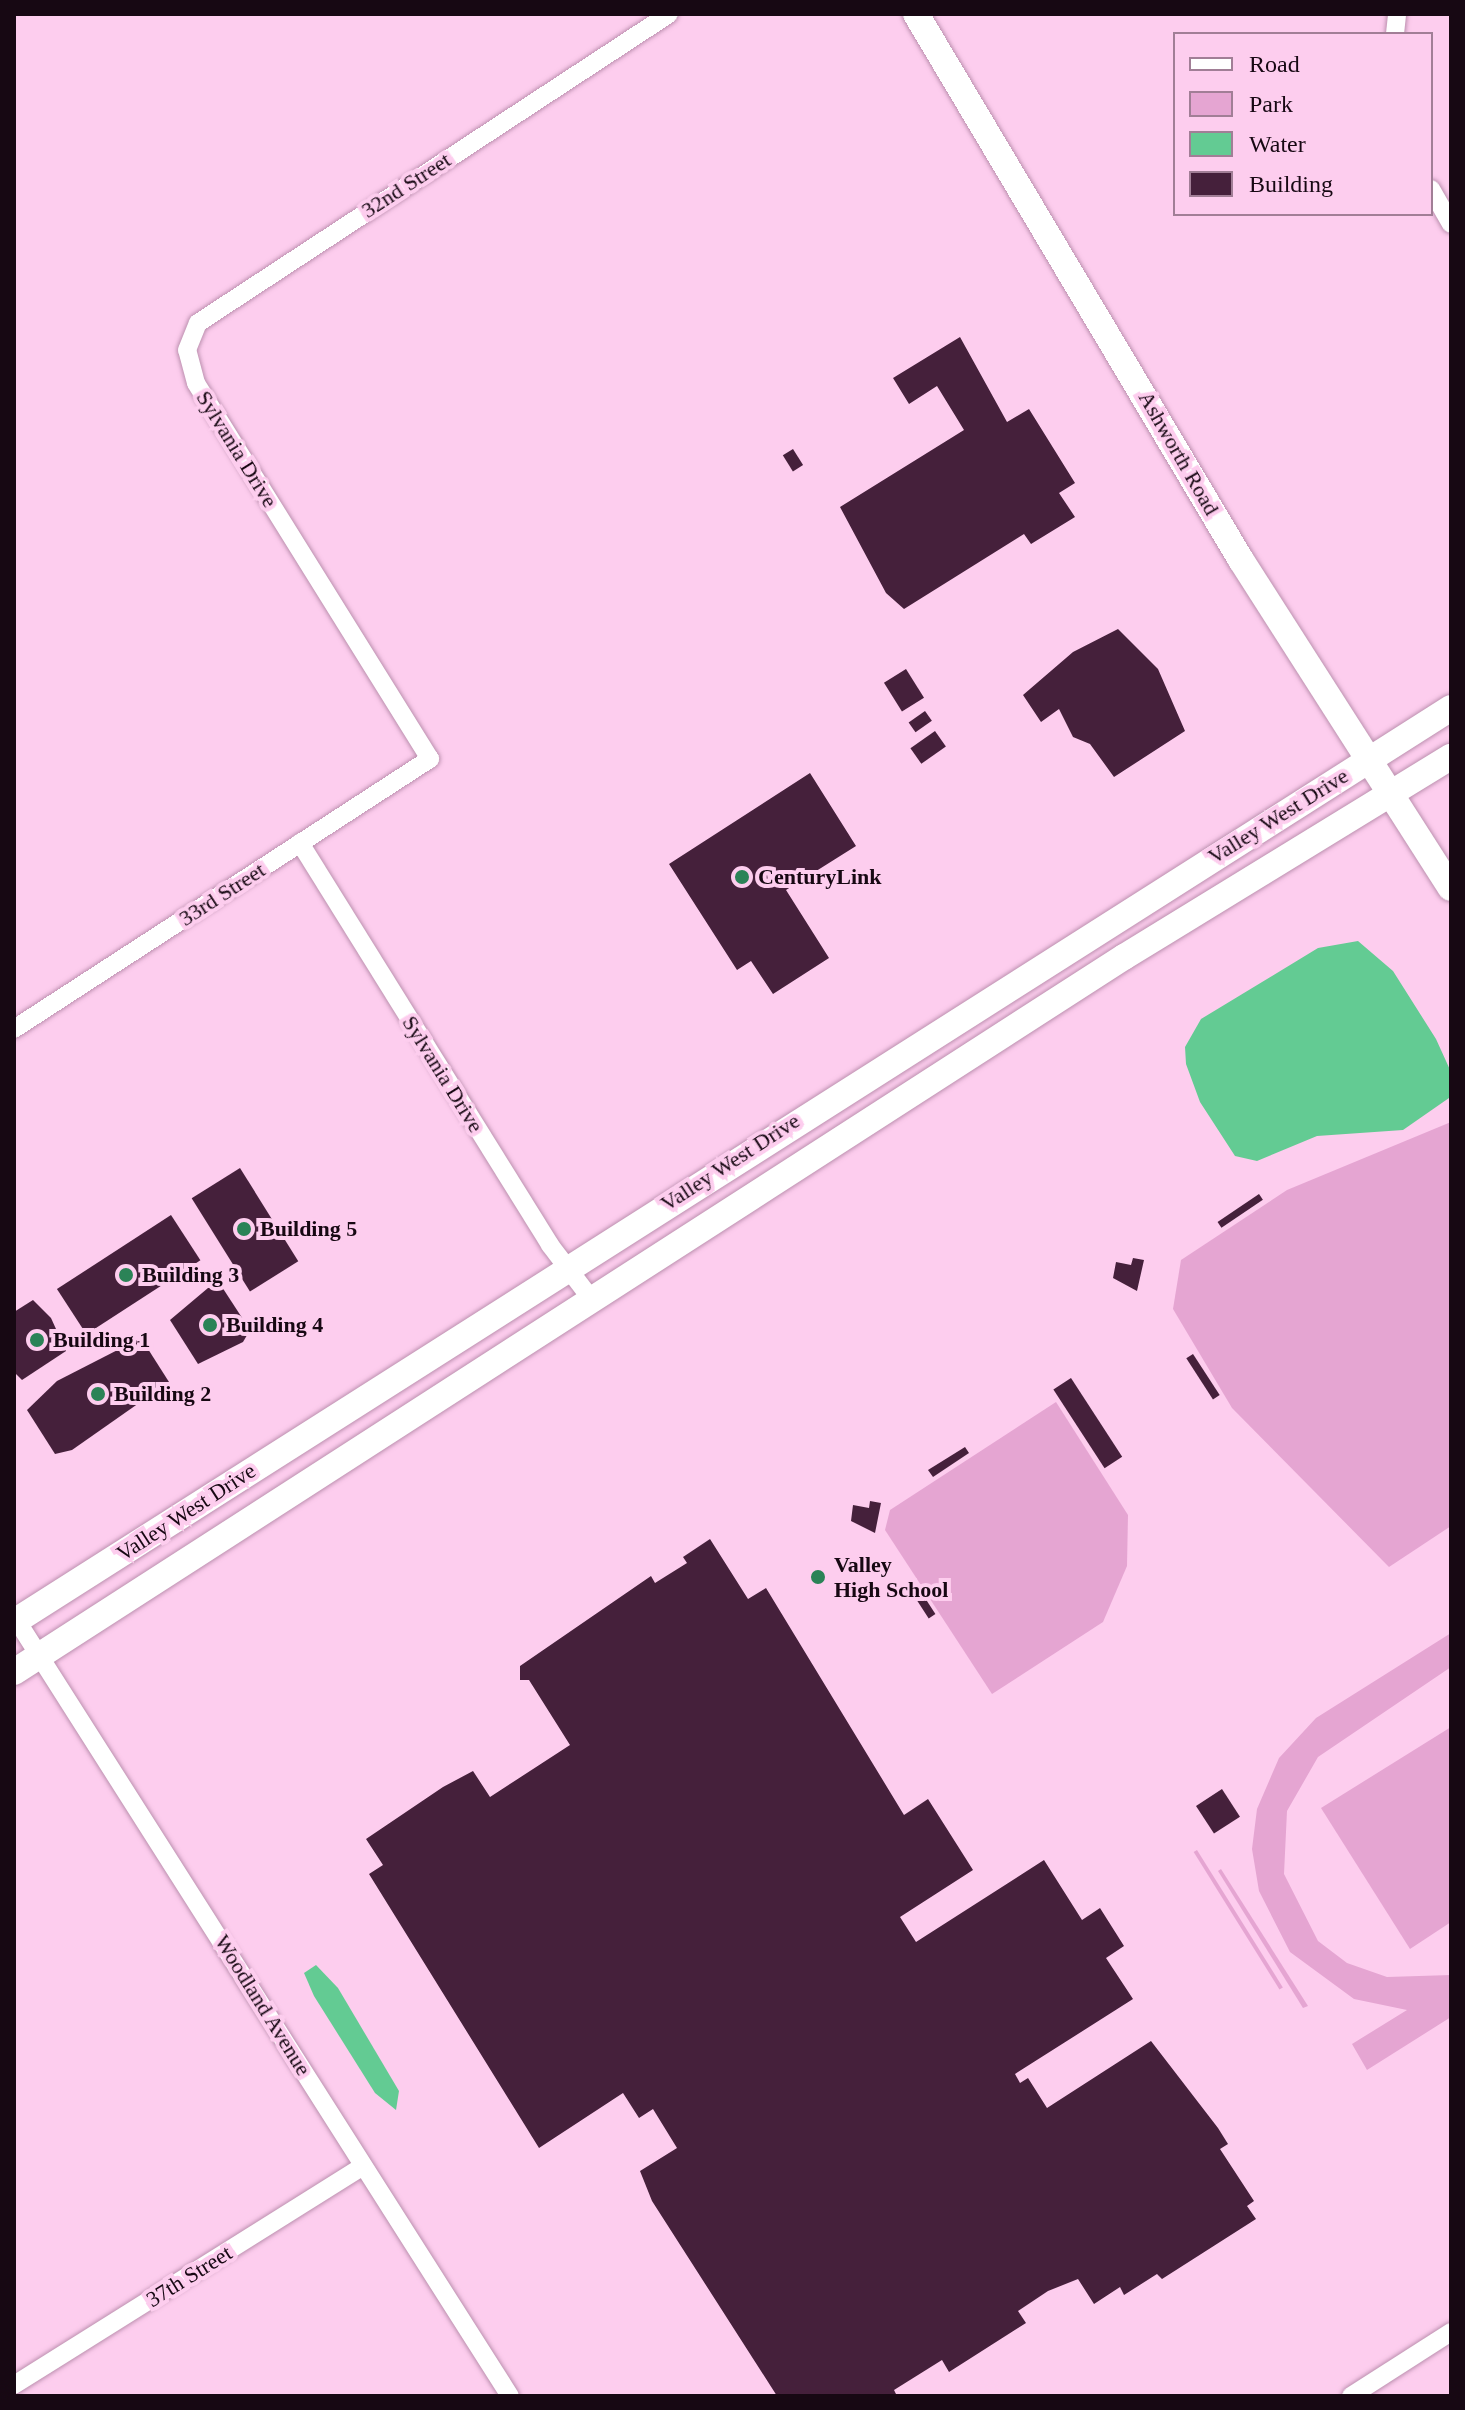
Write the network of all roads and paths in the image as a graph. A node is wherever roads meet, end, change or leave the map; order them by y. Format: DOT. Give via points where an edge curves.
graph roads {
  1 [pos="669,14"];
  2 [pos="916,14"];
  3 [pos="1433,192"];
  4 [pos="1451,224"];
  5 [pos="196,383"];
  6 [pos="1451,708"];
  7 [pos="1451,757"];
  8 [pos="430,759"];
  9 [pos="1367,761"];
  10 [pos="1390,796"];
  11 [pos="300,843"];
  12 [pos="1451,888"];
  13 [pos="14,1029"];
  14 [pos="565,1267"];
  15 [pos="592,1300"];
  16 [pos="15,1619"];
  17 [pos="38,1655"];
  18 [pos="14,1672"];
  19 [pos="363,2166"];
  20 [pos="1451,2332"];
  21 [pos="14,2385"];
  22 [pos="510,2396"];
  23 [pos="1352,2396"];
  1 -- 5 [label="street, 32nd Street" via="207,314 187,350"];
  2 -- 9 [label="main road, Ashworth Road"];
  3 -- 4 [label="street"];
  5 -- 8 [label="street, Sylvania Drive"];
  6 -- 9 [label="main road, Valley West Drive"];
  7 -- 10 [label="main road, Valley West Drive"];
  8 -- 11 [label="street, 33rd Street"];
  9 -- 10 [label="main road, Ashworth Road"];
  9 -- 14 [label="main road, Valley West Drive"];
  10 -- 12 [label="main road, Ashworth Road"];
  10 -- 15 [label="main road, Valley West Drive"];
  11 -- 13 [label="street, 33rd Street"];
  11 -- 14 [label="street, Sylvania Drive"];
  14 -- 15 [label="street, Sylvania Drive"];
  14 -- 16 [label="main road, Valley West Drive"];
  15 -- 17 [label="main road, Valley West Drive"];
  16 -- 17 [label="street, Woodland Avenue"];
  17 -- 18 [label="main road, Valley West Drive"];
  17 -- 19 [label="street, Woodland Avenue"];
  19 -- 21 [label="street, 37th Street"];
  19 -- 22 [label="street, Woodland Avenue"];
  20 -- 23 [label="street"];
}
